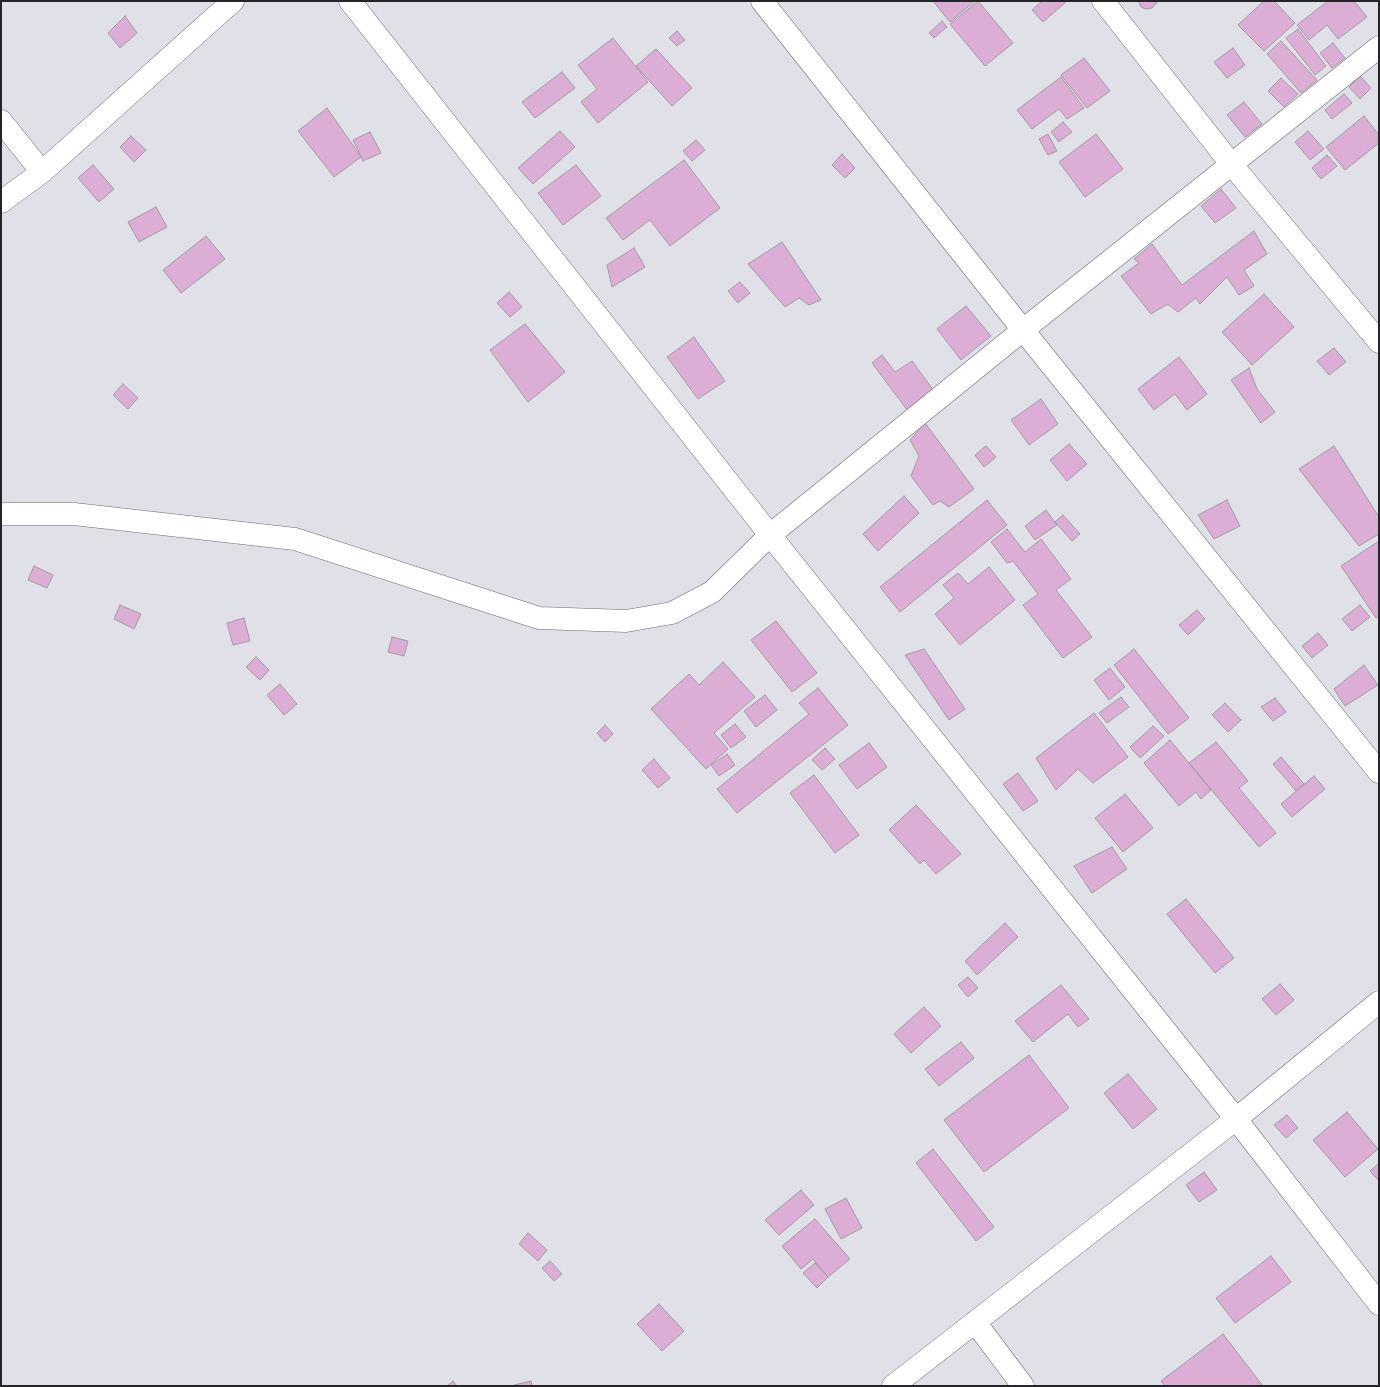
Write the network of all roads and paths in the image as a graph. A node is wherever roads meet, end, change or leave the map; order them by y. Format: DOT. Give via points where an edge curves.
graph roads {
  1 [pos="233,1"];
  2 [pos="350,1"];
  3 [pos="762,1"];
  4 [pos="1104,1"];
  5 [pos="1379,47"];
  6 [pos="1,121"];
  7 [pos="1232,165"];
  8 [pos="42,172"];
  9 [pos="1,202"];
  10 [pos="1023,330"];
  11 [pos="1379,342"];
  12 [pos="1,514"];
  13 [pos="770,535"];
  14 [pos="1379,772"];
  15 [pos="1379,1002"];
  16 [pos="1236,1119"];
  17 [pos="1379,1304"];
  18 [pos="975,1322"];
  19 [pos="893,1386"];
  20 [pos="1023,1386"];
  1 -- 8 [label="street"];
  2 -- 13 [label="street"];
  3 -- 10 [label="street"];
  4 -- 7 [label="street"];
  5 -- 7 [label="street"];
  6 -- 8 [label="street"];
  7 -- 10 [label="street"];
  7 -- 11 [label="street"];
  8 -- 9 [label="street"];
  10 -- 13 [label="street"];
  10 -- 14 [label="street"];
  12 -- 13 [label="street" via="74,514 295,539 540,618 626,622 672,612 712,592"];
  13 -- 16 [label="street"];
  15 -- 16 [label="street"];
  16 -- 17 [label="street"];
  16 -- 18 [label="street"];
  18 -- 19 [label="street"];
  18 -- 20 [label="street"];
}
